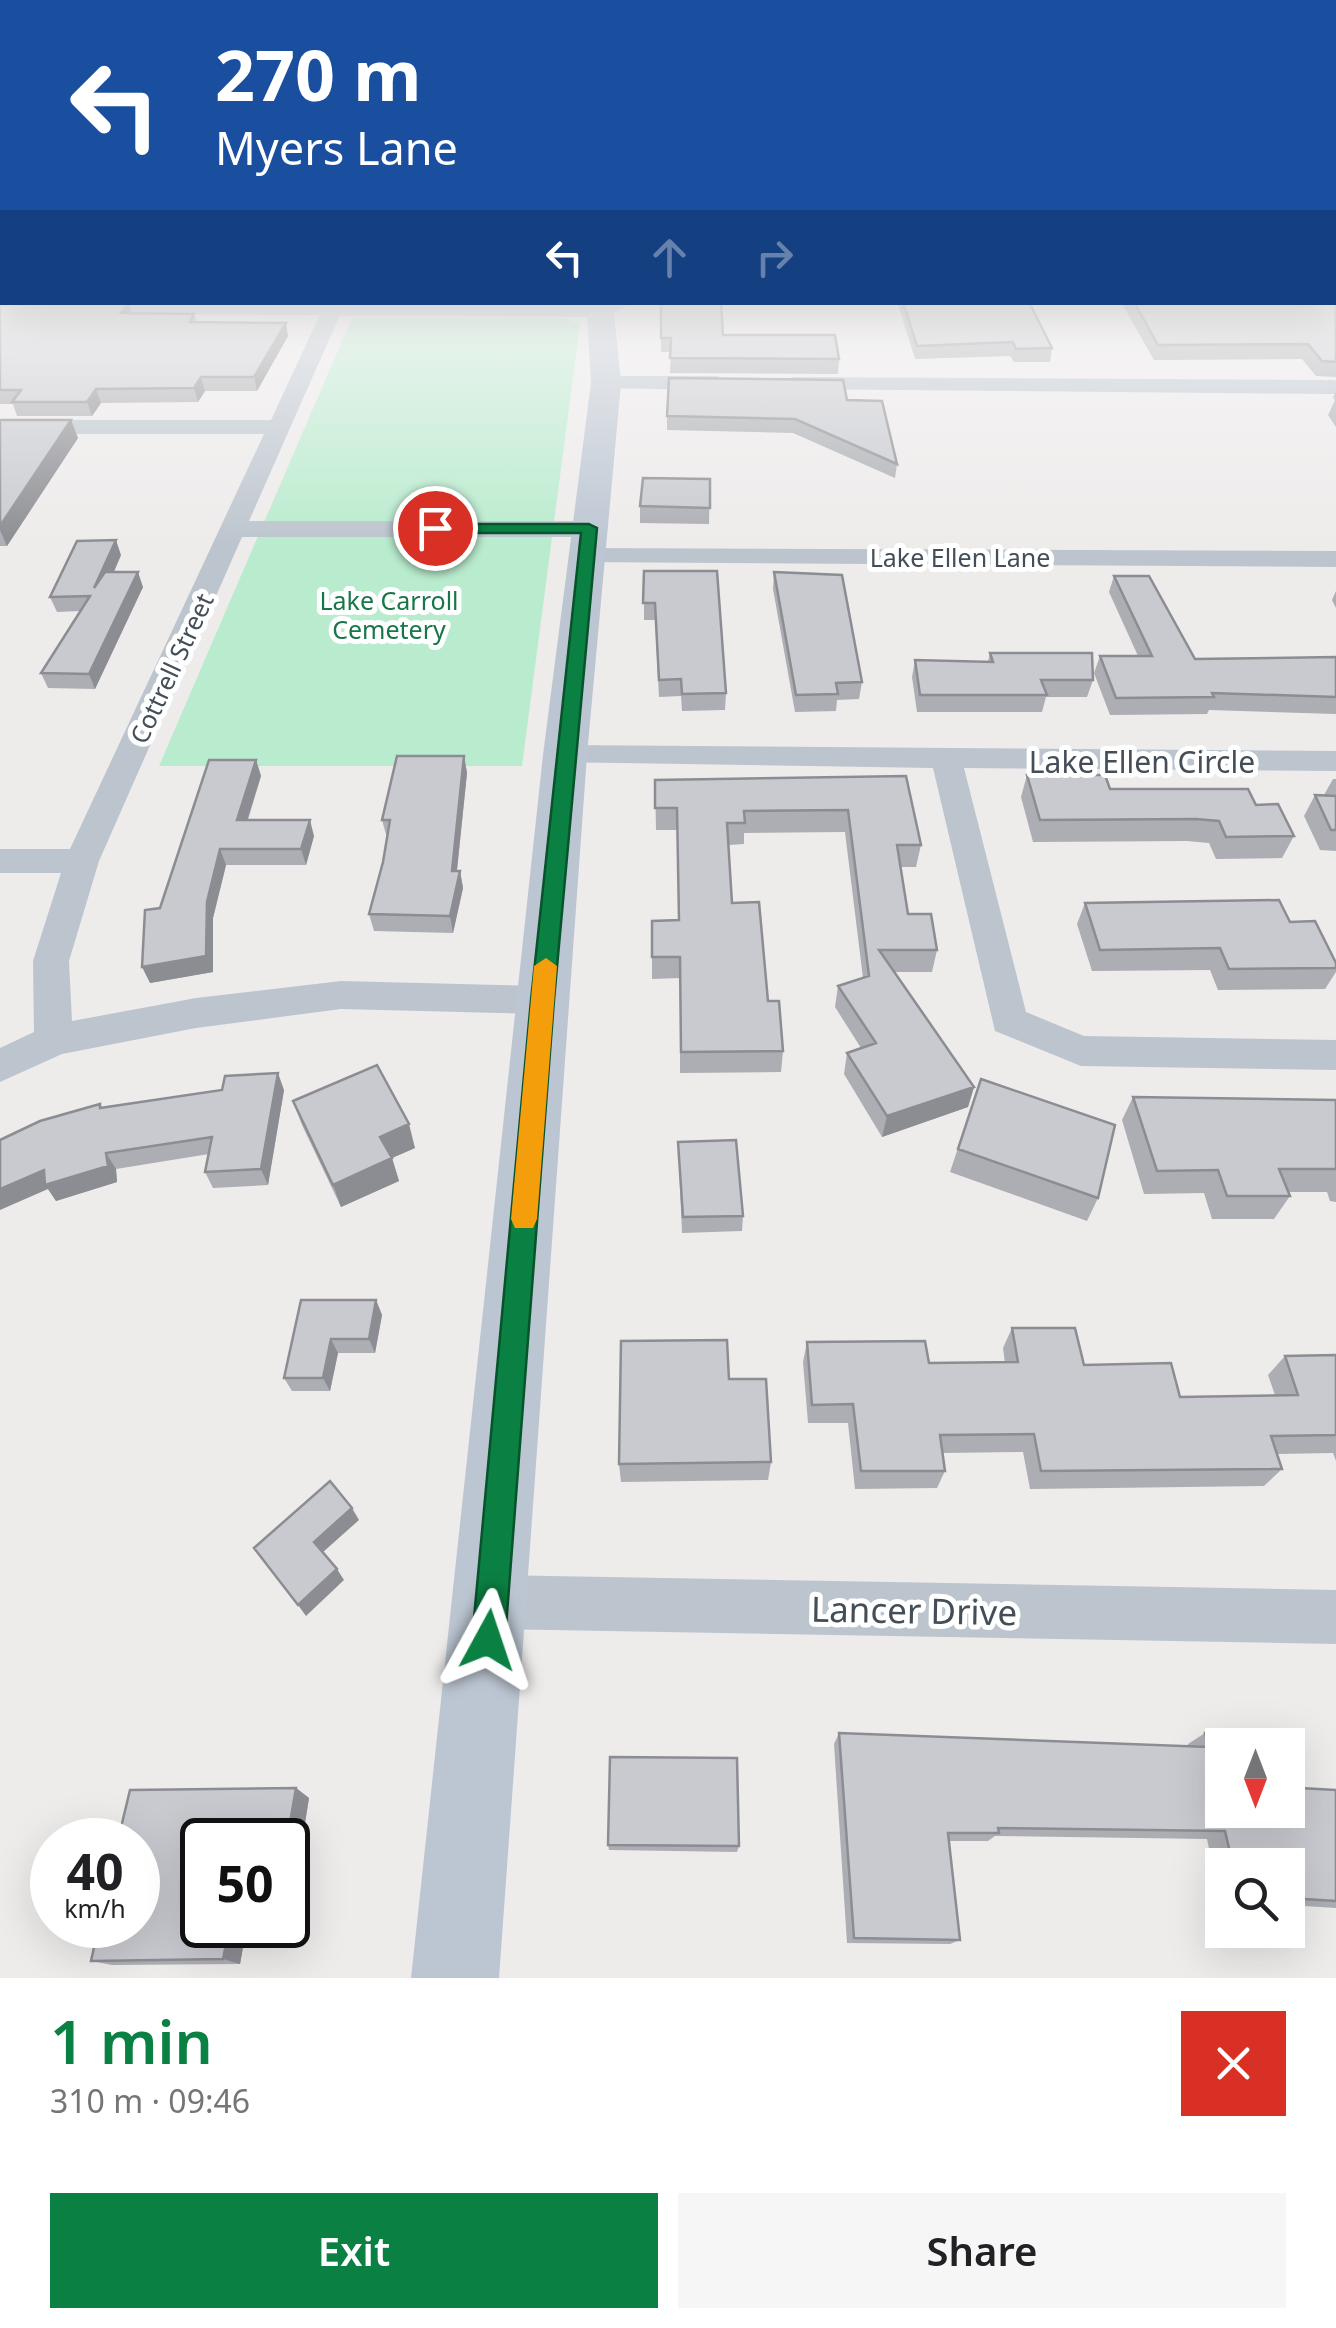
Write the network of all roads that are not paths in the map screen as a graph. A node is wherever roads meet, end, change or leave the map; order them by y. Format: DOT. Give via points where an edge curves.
graph roads {
  1 [pos="309,361"];
  2 [pos="607,361"];
  3 [pos="606,383"];
  4 [pos="1336,387"];
  5 [pos="0,427"];
  6 [pos="279,427"];
  7 [pos="236,528"];
  8 [pos="587,542"];
  9 [pos="1336,558"];
  10 [pos="565,756"];
  11 [pos="1336,761"];
  12 [pos="947,762"];
  13 [pos="0,861"];
  14 [pos="82,862"];
  15 [pos="542,1000"];
  16 [pos="54,1040"];
  17 [pos="1336,1056"];
  18 [pos="0,1066"];
  19 [pos="492,1602"];
  20 [pos="1336,1617"];
  21 [pos="455,1978"];
  1 -- 6 [label="street, Cottrell Street"];
  2 -- 3 [label="main road"];
  3 -- 4 [label="street"];
  3 -- 8 [label="main road"];
  5 -- 6 [label="street"];
  6 -- 7 [label="street, Cottrell Street"];
  7 -- 8 [label="street, Lake Ellen Lane"];
  7 -- 14 [label="street, Cottrell Street"];
  8 -- 9 [label="street, Lake Ellen Lane"];
  8 -- 10 [label="main road"];
  10 -- 12 [label="street, Lake Ellen Circle"];
  10 -- 15 [label="main road"];
  11 -- 12 [label="street, Lake Ellen Circle"];
  12 -- 17 [label="street" via="1009,1021 1080,1051"];
  13 -- 14 [label="street"];
  14 -- 16 [label="street, Cottrell Street" via="51,961"];
  15 -- 16 [label="street" via="341,995"];
  15 -- 19 [label="main road"];
  16 -- 18 [label="street"];
  19 -- 20 [label="street, Lancer Drive"];
  19 -- 21 [label="main road"];
}
